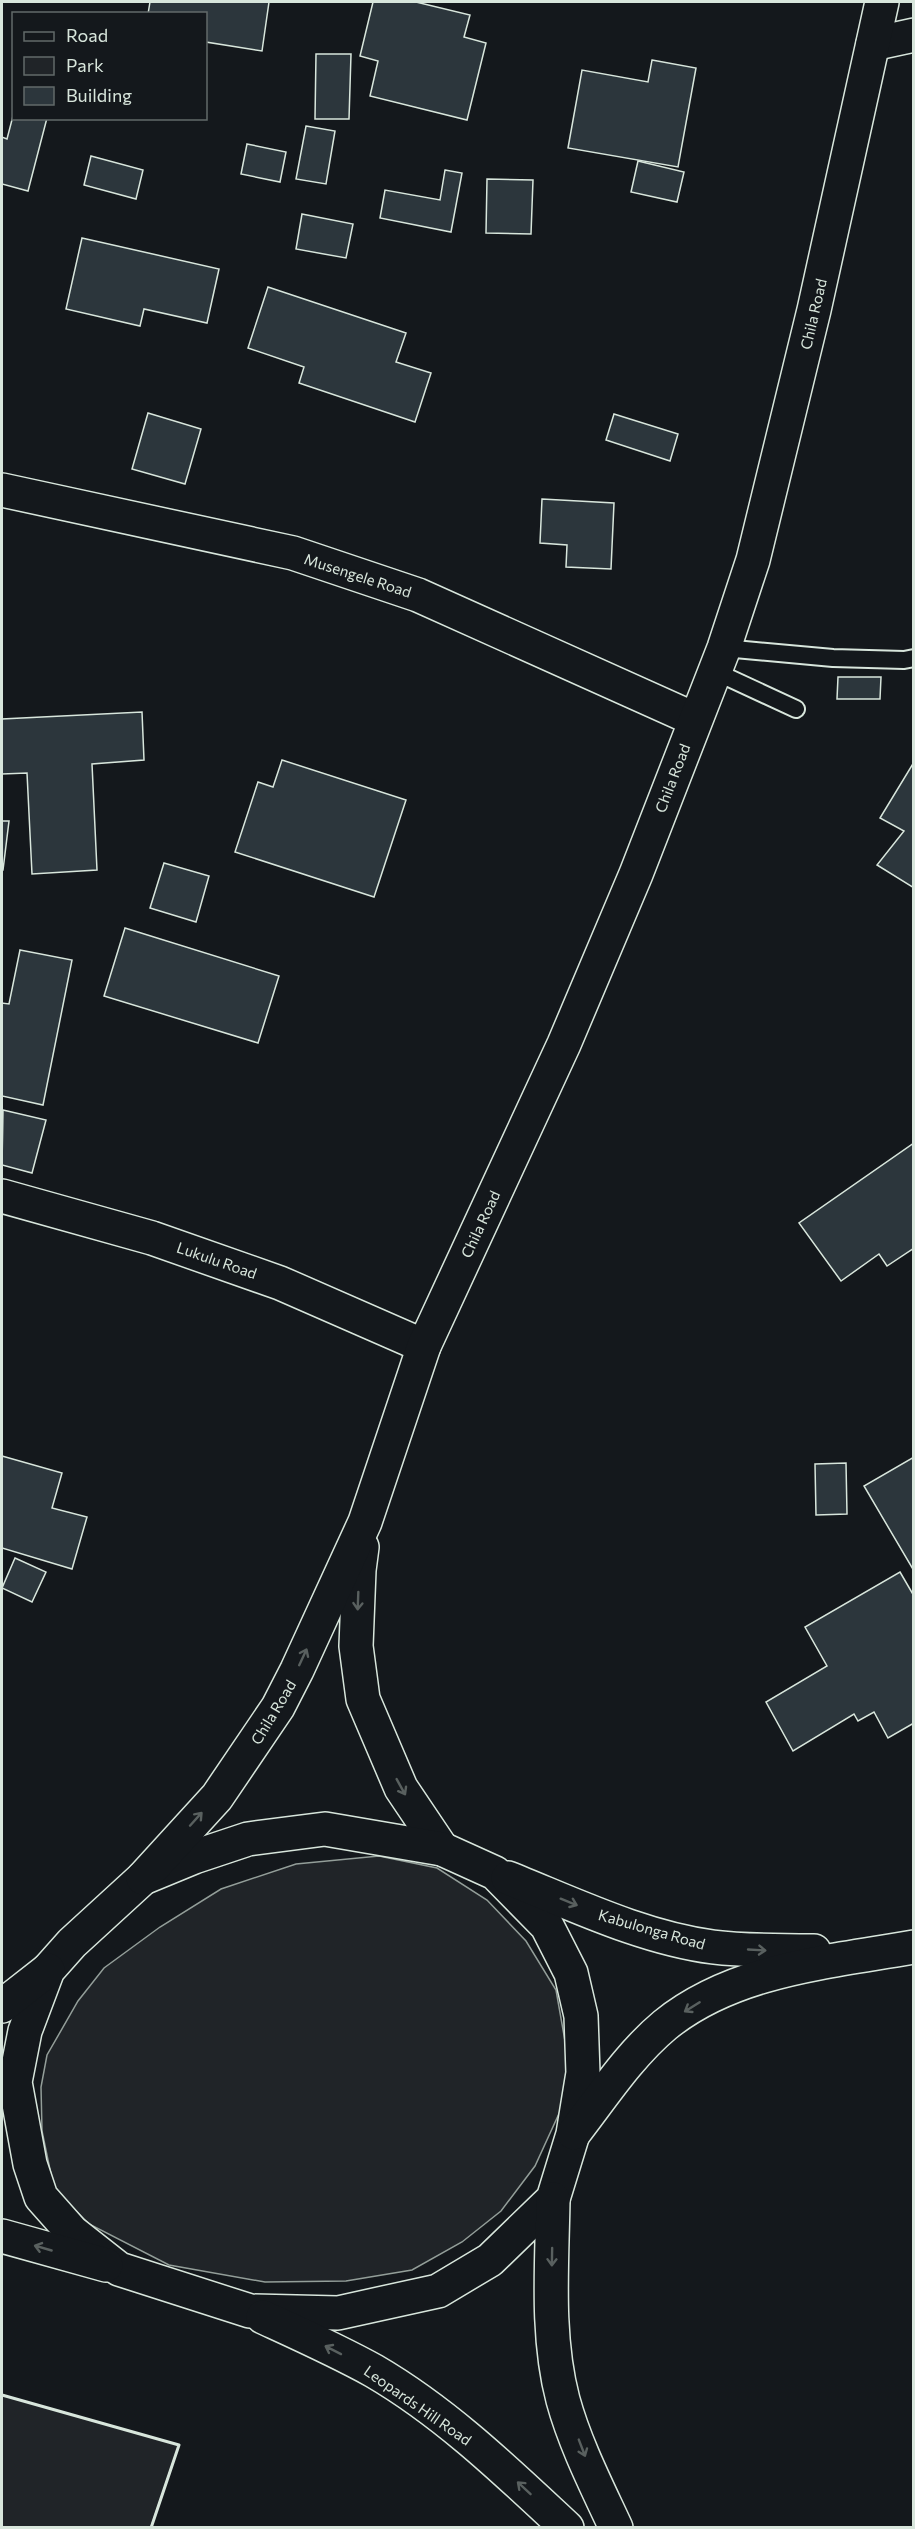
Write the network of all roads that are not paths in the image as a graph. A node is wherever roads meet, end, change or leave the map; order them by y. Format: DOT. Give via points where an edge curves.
graph roads {
  1 [pos="882,2"];
  2 [pos="914,35"];
  3 [pos="873,44"];
  4 [pos="2,490"];
  5 [pos="914,658"];
  6 [pos="719,659"];
  7 [pos="796,710"];
  8 [pos="694,720"];
  9 [pos="2,1196"];
  10 [pos="424,1346"];
  11 [pos="365,1522"];
  12 [pos="442,1849"];
  13 [pos="495,1873"];
  14 [pos="143,1878"];
  15 [pos="901,1949"];
  16 [pos="48,1970"];
  17 [pos="2,2006"];
  18 [pos="573,2134"];
  19 [pos="553,2199"];
  20 [pos="2,2236"];
  21 [pos="119,2269"];
  22 [pos="250,2311"];
  23 [pos="567,2528"];
  24 [pos="616,2528"];
  1 -- 3 [label="street, Chila Road"];
  2 -- 3 [label="street"];
  3 -- 6 [label="street, Chila Road" via="756,548"];
  4 -- 8 [label="street, Musengele Road" via="293,553 418,595"];
  5 -- 6 [label="lane"];
  6 -- 7 [label="lane"];
  6 -- 8 [label="street, Chila Road"];
  8 -- 10 [label="street, Chila Road" via="636,874 564,1044"];
  9 -- 10 [label="street, Lukulu Road" via="152,1238 280,1283"];
  10 -- 11 [label="street, Chila Road"];
  11 -- 12 [label="street, Chila Road, one-way" via="356,1646 363,1699 401,1788"];
  14 -- 11 [label="street, Chila Road, one-way" via="217,1797 278,1707"];
  12 -- 13 [label="street, Kabulonga Road"];
  12 -- 14 [label="street, Kabulonga Road" via="325,1829 248,1839"];
  13 -- 15 [label="street, Kabulonga Road, one-way" via="604,1917 711,1947 764,1951"];
  13 -- 18 [label="street" via="547,1926 571,1973 581,2016 583,2073"];
  14 -- 16 [label="street"];
  15 -- 18 [label="street, Kabulonga Road, one-way" via="763,1975 689,2008 634,2055"];
  16 -- 17 [label="street"];
  16 -- 21 [label="street" via="25,2031 15,2082 30,2164 41,2197 72,2232"];
  18 -- 19 [label="street"];
  19 -- 22 [label="street" via="490,2260 438,2291 338,2313"];
  19 -- 24 [label="street, one-way" via="552,2285 559,2379 579,2442"];
  21 -- 20 [label="street, one-way"];
  21 -- 22 [label="street"];
  23 -- 22 [label="street, Leopards Hill Road, one-way" via="483,2450 376,2372"];
}
